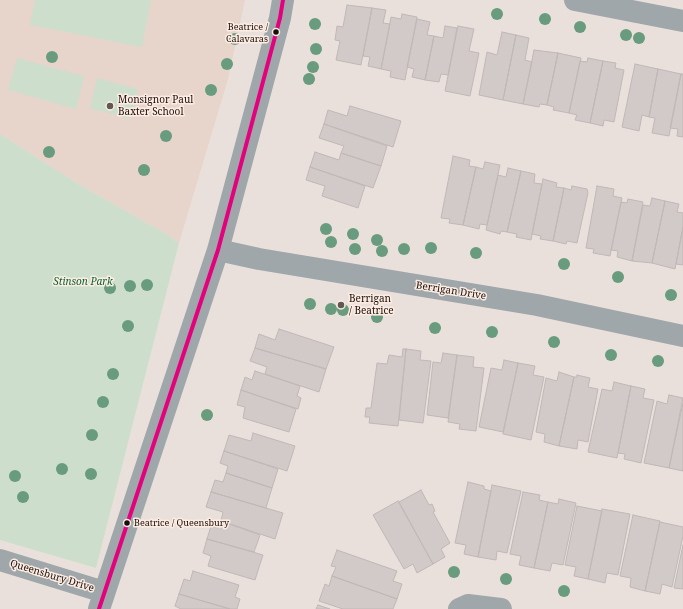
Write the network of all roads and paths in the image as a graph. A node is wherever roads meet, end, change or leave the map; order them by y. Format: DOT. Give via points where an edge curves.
graph roads {
  1 [pos="284,0"];
  2 [pos="575,0"];
  3 [pos="683,21"];
  4 [pos="218,250"];
  5 [pos="683,336"];
  6 [pos="0,560"];
  7 [pos="102,601"];
  8 [pos="459,609"];
  9 [pos="501,609"];
  1 -- 4 [label="street"];
  2 -- 3 [label="street"];
  4 -- 5 [label="street, Berrigan Drive" via="537,305"];
  4 -- 7 [label="street"];
  6 -- 7 [label="street, Queensbury Drive"];
  8 -- 9 [label="street" via="468,605"];
}
